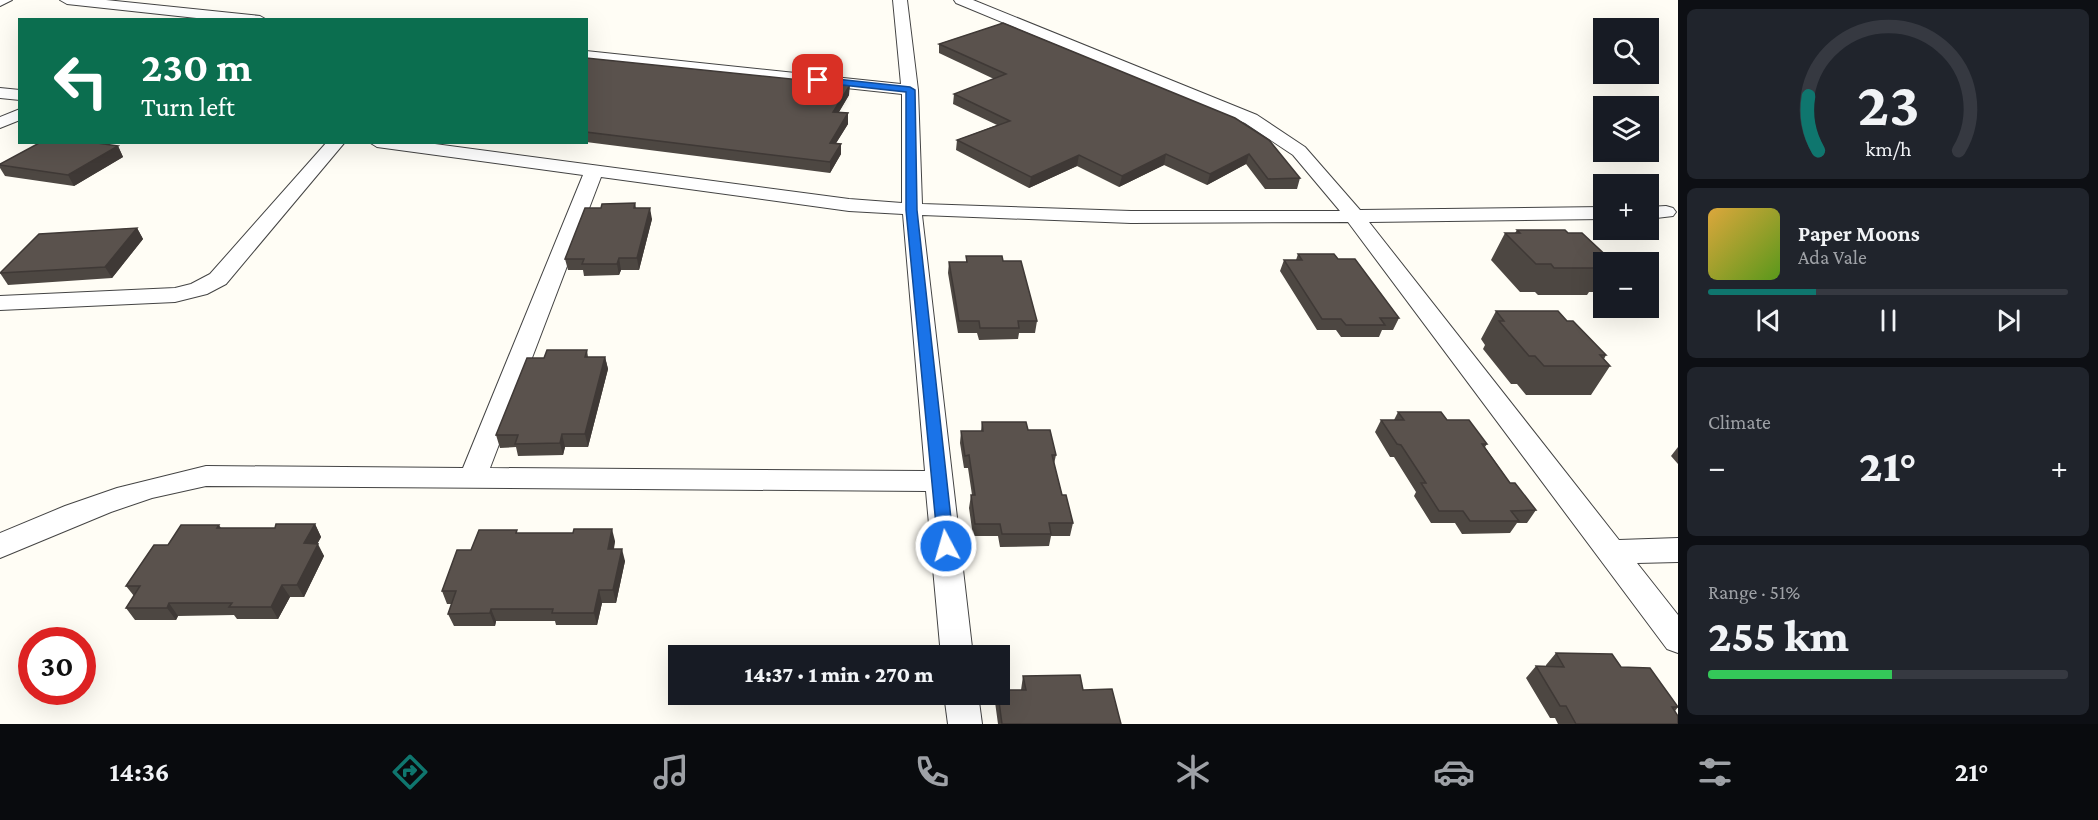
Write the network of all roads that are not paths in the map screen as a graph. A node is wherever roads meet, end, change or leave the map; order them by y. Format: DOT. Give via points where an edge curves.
graph roads {
  1 [pos="5,0"];
  2 [pos="67,0"];
  3 [pos="900,0"];
  4 [pos="961,0"];
  5 [pos="0,2"];
  6 [pos="223,18"];
  7 [pos="588,55"];
  8 [pos="910,90"];
  9 [pos="0,93"];
  10 [pos="18,95"];
  11 [pos="18,115"];
  12 [pos="0,123"];
  13 [pos="335,144"];
  14 [pos="392,144"];
  15 [pos="594,171"];
  16 [pos="912,210"];
  17 [pos="1593,213"];
  18 [pos="1352,216"];
  19 [pos="0,303"];
  20 [pos="472,478"];
  21 [pos="939,481"];
  22 [pos="0,546"];
  23 [pos="1678,550"];
  24 [pos="1612,552"];
  25 [pos="1678,639"];
  26 [pos="956,645"];
  27 [pos="963,705"];
  28 [pos="965,724"];
  1 -- 5 [label="street"];
  2 -- 6 [label="street"];
  3 -- 8 [label="street"];
  4 -- 18 [label="street" via="1251,119 1309,160"];
  7 -- 8 [label="street"];
  8 -- 16 [label="street"];
  9 -- 10 [label="street"];
  11 -- 12 [label="street"];
  13 -- 19 [label="street" via="218,279 209,284 175,295"];
  14 -- 15 [label="street"];
  15 -- 16 [label="street"];
  15 -- 20 [label="street"];
  16 -- 18 [label="street" via="1085,216"];
  16 -- 21 [label="street"];
  17 -- 18 [label="street"];
  18 -- 24 [label="street"];
  20 -- 21 [label="street"];
  20 -- 22 [label="street" via="206,476 105,501"];
  21 -- 26 [label="street"];
  23 -- 24 [label="street"];
  24 -- 25 [label="street"];
  27 -- 28 [label="street"];
}
